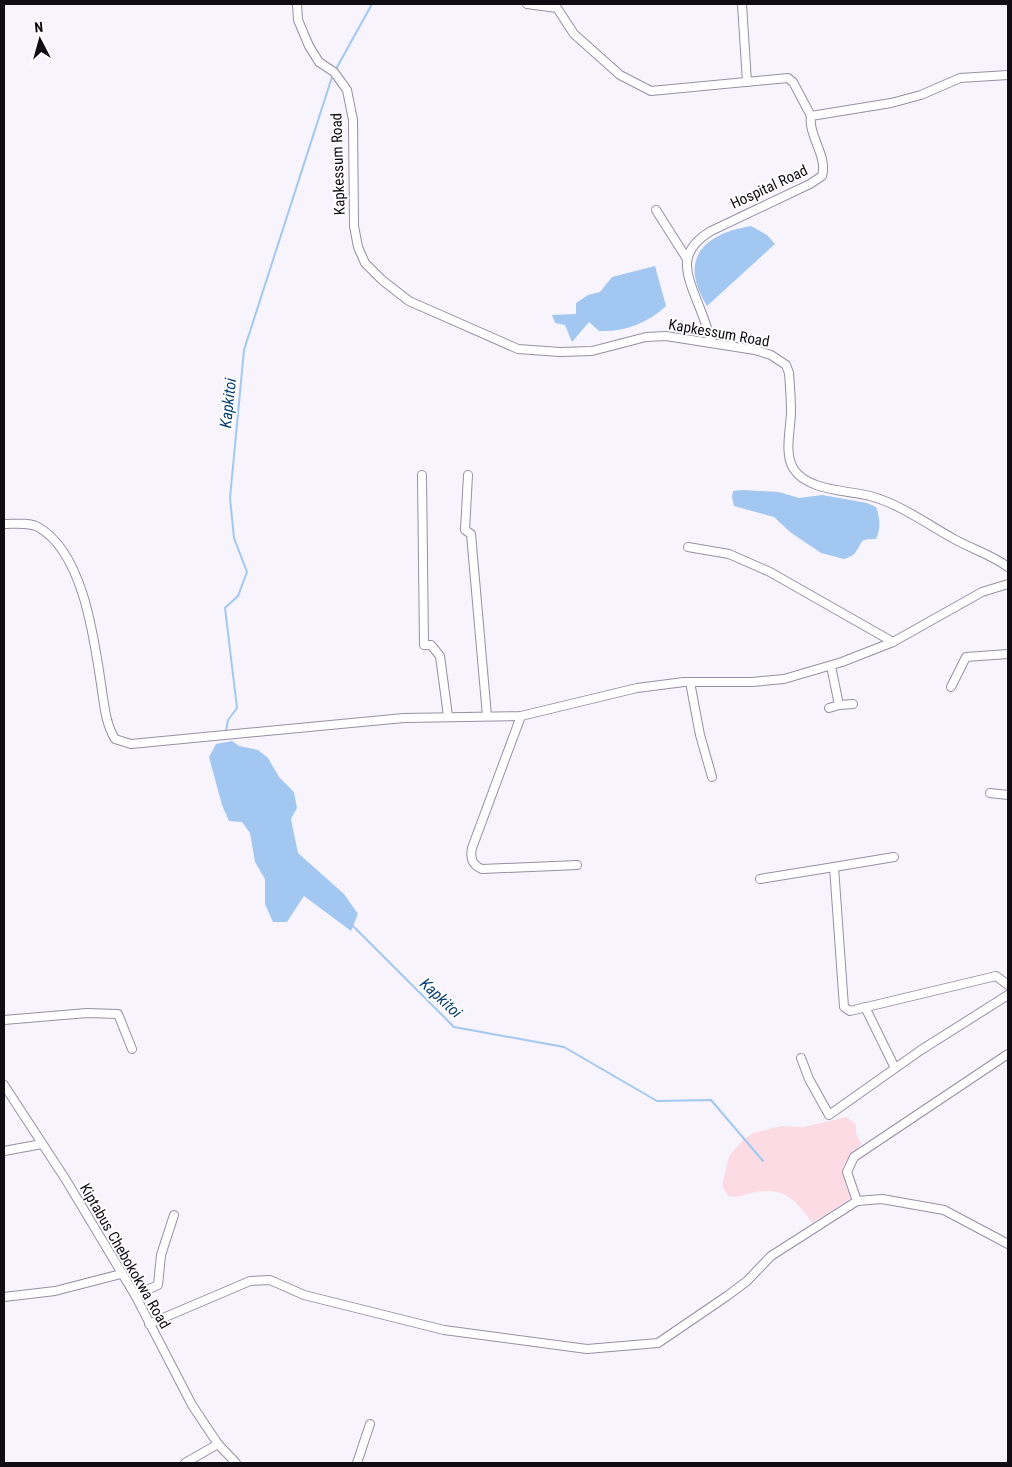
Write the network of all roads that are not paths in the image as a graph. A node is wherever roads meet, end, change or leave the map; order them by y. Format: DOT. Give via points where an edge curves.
graph roads {
  1 [pos="297,4"];
  2 [pos="527,4"];
  3 [pos="742,4"];
  4 [pos="1008,75"];
  5 [pos="747,82"];
  6 [pos="811,116"];
  7 [pos="656,210"];
  8 [pos="687,259"];
  9 [pos="712,343"];
  10 [pos="422,475"];
  11 [pos="468,475"];
  12 [pos="4,524"];
  13 [pos="688,547"];
  14 [pos="1008,568"];
  15 [pos="1008,584"];
  16 [pos="893,642"];
  17 [pos="1008,654"];
  18 [pos="831,666"];
  19 [pos="690,682"];
  20 [pos="951,687"];
  21 [pos="853,704"];
  22 [pos="839,705"];
  23 [pos="829,708"];
  24 [pos="448,716"];
  25 [pos="487,716"];
  26 [pos="521,716"];
  27 [pos="712,778"];
  28 [pos="990,793"];
  29 [pos="1008,795"];
  30 [pos="894,857"];
  31 [pos="577,865"];
  32 [pos="834,867"];
  33 [pos="760,879"];
  34 [pos="1008,985"];
  35 [pos="1008,995"];
  36 [pos="865,1007"];
  37 [pos="4,1020"];
  38 [pos="132,1048"];
  39 [pos="1008,1054"];
  40 [pos="801,1058"];
  41 [pos="895,1068"];
  42 [pos="4,1084"];
  43 [pos="42,1144"];
  44 [pos="4,1151"];
  45 [pos="857,1202"];
  46 [pos="174,1215"];
  47 [pos="1008,1244"];
  48 [pos="121,1274"];
  49 [pos="135,1295"];
  50 [pos="4,1297"];
  51 [pos="148,1324"];
  52 [pos="370,1424"];
  53 [pos="218,1444"];
  54 [pos="185,1463"];
  55 [pos="236,1463"];
  56 [pos="357,1463"];
  1 -- 9 [label="street, Kapkessum Road" via="298,20 308,46 347,90 353,120 354,226 365,263 382,280 409,301 518,349 592,351 656,336"];
  2 -- 5 [label="street" via="557,8 574,34 620,75 644,89 683,90"];
  3 -- 5 [label="street"];
  4 -- 6 [label="street" via="960,78 906,99"];
  5 -- 6 [label="street" via="790,79"];
  6 -- 8 [label="street, Hospital Road" via="822,176 711,230 697,241"];
  7 -- 8 [label="street"];
  8 -- 9 [label="street" via="687,276"];
  9 -- 14 [label="street, Kapkessum Road" via="771,355 786,365 791,410 790,460 797,474 822,487 871,496 894,506 988,554"];
  10 -- 24 [label="street" via="424,645 432,644 440,656"];
  11 -- 25 [label="street" via="465,530 471,534"];
  12 -- 24 [label="street" via="38,527 56,544 75,573 86,602 107,721 119,742 138,744"];
  13 -- 16 [label="street" via="729,554 770,572"];
  15 -- 16 [label="street" via="982,592"];
  16 -- 18 [label="street"];
  17 -- 20 [label="street" via="966,657"];
  18 -- 19 [label="street" via="784,679"];
  18 -- 22 [label="street"];
  19 -- 26 [label="street" via="618,691"];
  19 -- 27 [label="street"];
  21 -- 22 [label="street"];
  22 -- 23 [label="street"];
  24 -- 25 [label="street"];
  25 -- 26 [label="street"];
  26 -- 31 [label="street" via="472,848 472,860 475,867 482,869"];
  28 -- 29 [label="street"];
  30 -- 32 [label="street"];
  32 -- 33 [label="street"];
  32 -- 36 [label="street" via="844,1007 850,1011"];
  34 -- 36 [label="street" via="996,976"];
  35 -- 41 [label="street"];
  36 -- 41 [label="street"];
  37 -- 38 [label="street" via="87,1013 118,1014"];
  39 -- 45 [label="street" via="854,1157 847,1172"];
  40 -- 41 [label="street" via="829,1115"];
  42 -- 43 [label="street, Kiptabus Chebokokwa Road"];
  43 -- 44 [label="street"];
  43 -- 48 [label="street, Kiptabus Chebokokwa Road"];
  45 -- 47 [label="street" via="882,1199 944,1210"];
  45 -- 51 [label="street" via="771,1256 747,1281 658,1343 586,1350 444,1330 304,1295 262,1279 250,1281"];
  46 -- 49 [label="street" via="161,1254 158,1285"];
  48 -- 49 [label="street, Kiptabus Chebokokwa Road"];
  48 -- 50 [label="street" via="55,1291"];
  49 -- 51 [label="street, Kiptabus Chebokokwa Road"];
  51 -- 53 [label="street, Kiptabus Chebokokwa Road" via="192,1405"];
  52 -- 56 [label="street"];
  53 -- 54 [label="street"];
  53 -- 55 [label="street, Kiptabus Chebokokwa Road"];
}
